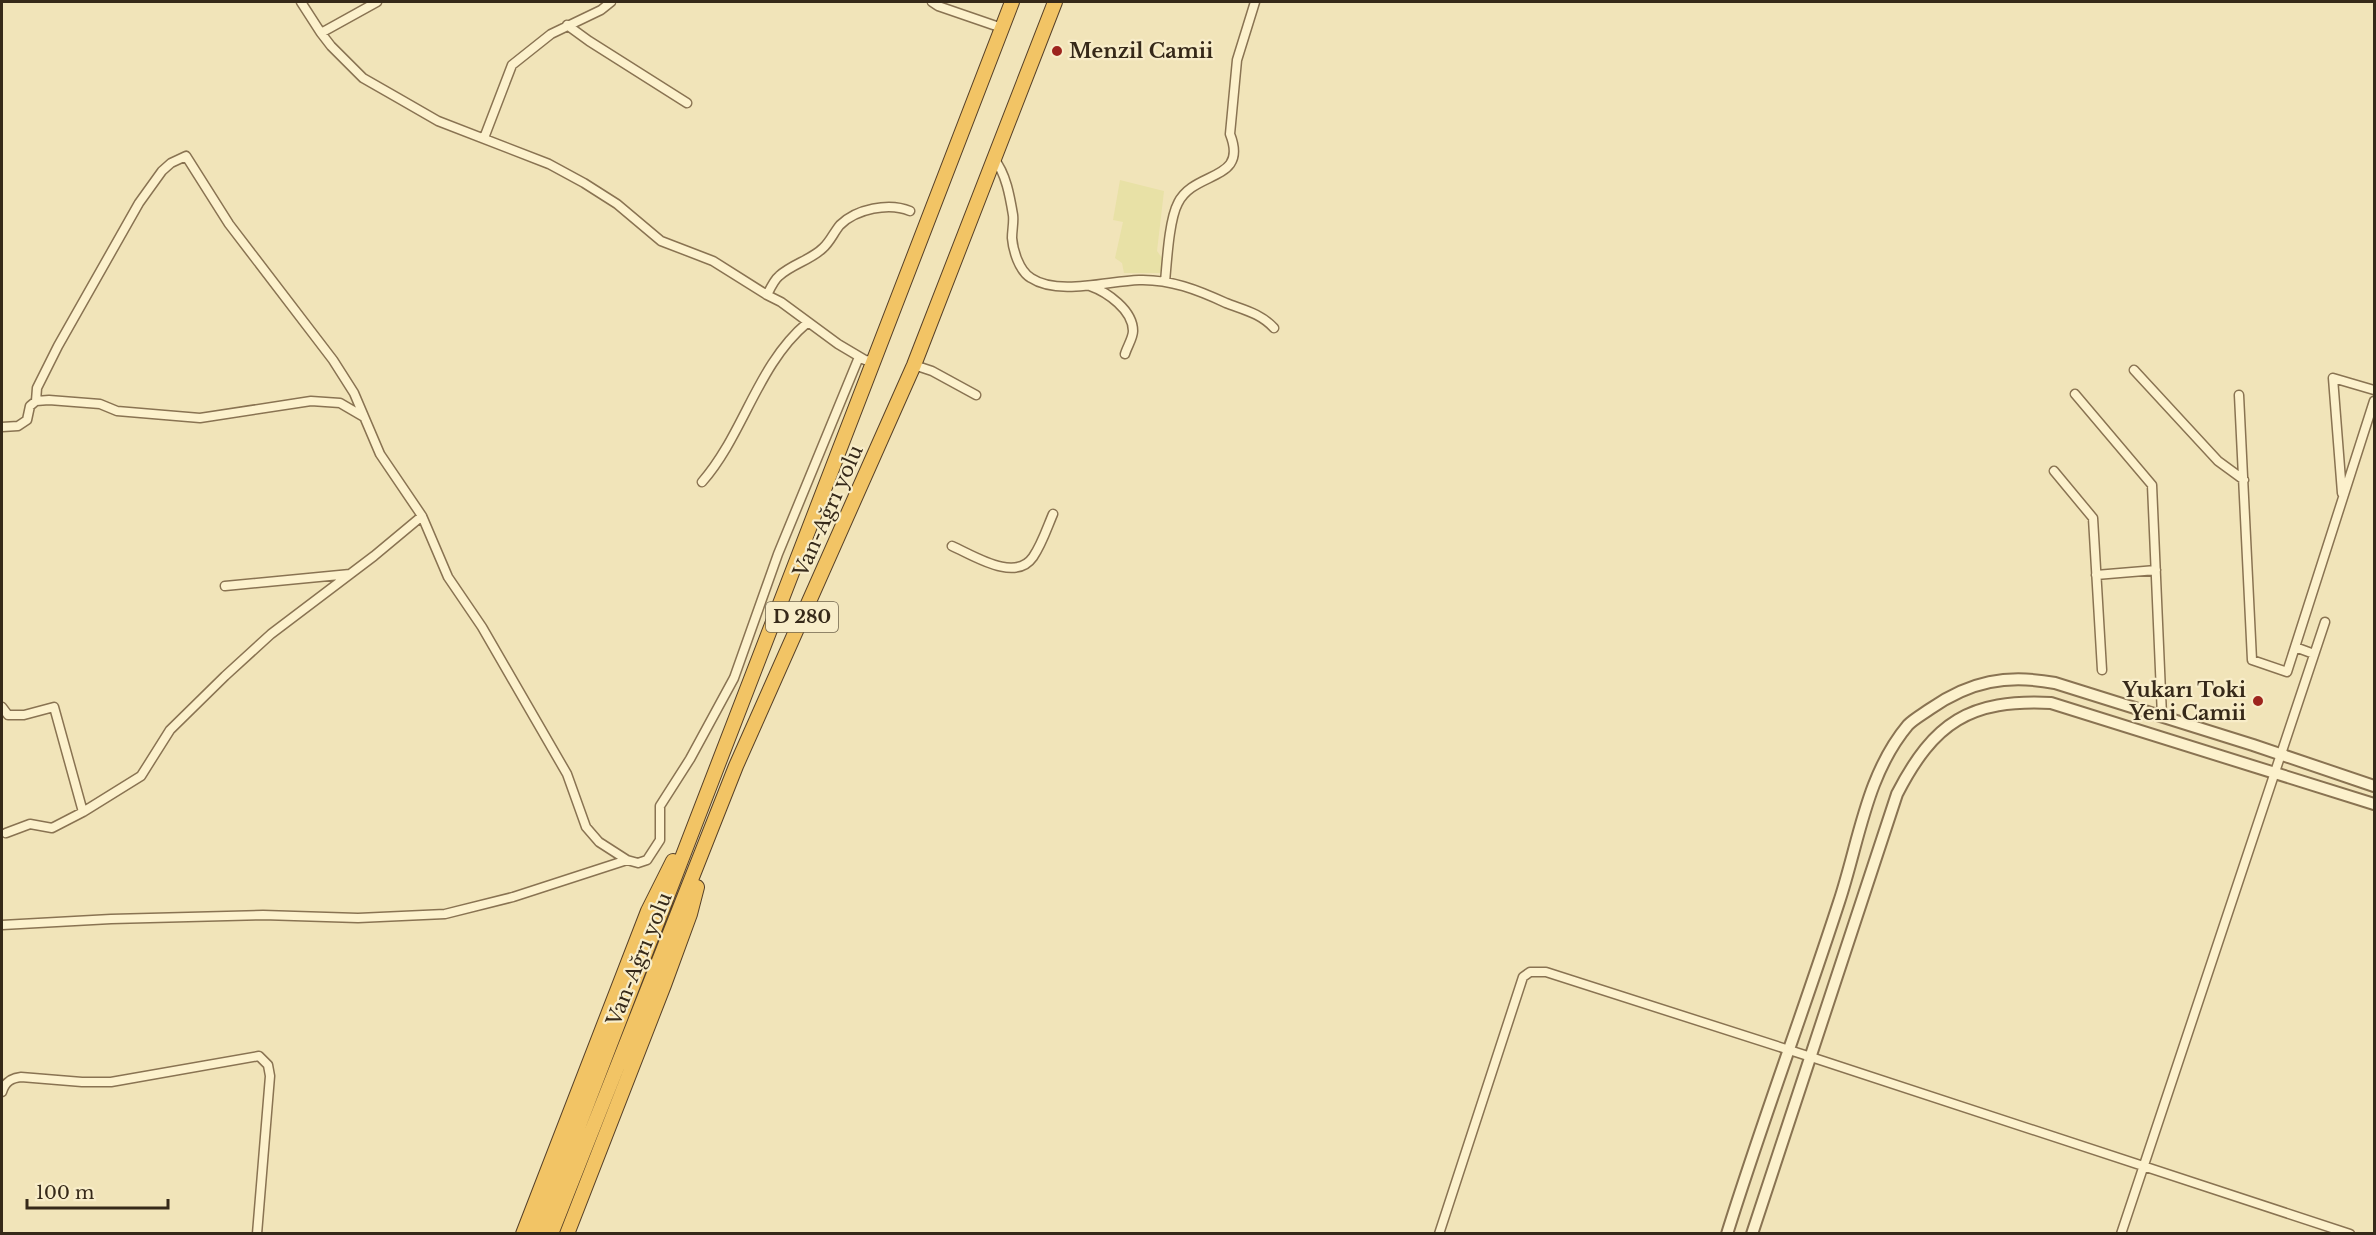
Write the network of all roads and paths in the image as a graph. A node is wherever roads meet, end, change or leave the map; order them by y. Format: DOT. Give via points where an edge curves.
graph roads {
  1 [pos="301,2"];
  2 [pos="376,2"];
  3 [pos="611,2"];
  4 [pos="932,2"];
  5 [pos="1012,2"];
  6 [pos="1055,2"];
  7 [pos="1255,2"];
  8 [pos="567,25"];
  9 [pos="1002,28"];
  10 [pos="321,33"];
  11 [pos="687,103"];
  12 [pos="484,138"];
  13 [pos="994,159"];
  14 [pos="910,211"];
  15 [pos="1165,282"];
  16 [pos="1087,284"];
  17 [pos="767,295"];
  18 [pos="807,323"];
  19 [pos="1274,327"];
  20 [pos="1125,354"];
  21 [pos="859,357"];
  22 [pos="873,361"];
  23 [pos="915,365"];
  24 [pos="2134,370"];
  25 [pos="2374,390"];
  26 [pos="2075,394"];
  27 [pos="976,395"];
  28 [pos="2239,395"];
  29 [pos="36,401"];
  30 [pos="2374,401"];
  31 [pos="364,417"];
  32 [pos="2,427"];
  33 [pos="2054,471"];
  34 [pos="2244,480"];
  35 [pos="702,482"];
  36 [pos="2342,500"];
  37 [pos="1053,514"];
  38 [pos="422,516"];
  39 [pos="952,546"];
  40 [pos="2156,570"];
  41 [pos="351,574"];
  42 [pos="2096,574"];
  43 [pos="225,586"];
  44 [pos="2325,622"];
  45 [pos="2295,647"];
  46 [pos="2314,654"];
  47 [pos="2102,670"];
  48 [pos="2,707"];
  49 [pos="2162,716"];
  50 [pos="2279,754"];
  51 [pos="2274,774"];
  52 [pos="2374,786"];
  53 [pos="2374,804"];
  54 [pos="83,812"];
  55 [pos="696,824"];
  56 [pos="712,830"];
  57 [pos="6,833"];
  58 [pos="627,860"];
  59 [pos="2,925"];
  60 [pos="1788,1049"];
  61 [pos="1811,1057"];
  62 [pos="2,1092"];
  63 [pos="2143,1167"];
  64 [pos="257,1233"];
  65 [pos="523,1233"];
  66 [pos="537,1233"];
  67 [pos="551,1233"];
  68 [pos="567,1233"];
  69 [pos="1440,1233"];
  70 [pos="1727,1233"];
  71 [pos="1752,1233"];
  72 [pos="2121,1233"];
  73 [pos="2350,1233"];
  1 -- 10 [label="street"];
  2 -- 10 [label="street"];
  3 -- 8 [label="street"];
  4 -- 9 [label="street"];
  5 -- 9 [label="highway, D 280"];
  6 -- 13 [label="highway, Van-Ağrı yolu / D 280"];
  7 -- 15 [label="street" via="1237,60 1230,134 1235,145 1234,157 1230,167 1184,192 1177,204"];
  8 -- 11 [label="street"];
  8 -- 12 [label="street" via="512,65"];
  9 -- 22 [label="highway, D 280"];
  10 -- 12 [label="street" via="363,78 438,121"];
  12 -- 17 [label="street" via="584,183 617,204 661,241 713,261"];
  13 -- 16 [label="street" via="1004,177 1013,216 1012,239 1024,272 1044,284"];
  13 -- 23 [label="highway, Van-Ağrı yolu / D 280"];
  14 -- 17 [label="street" via="891,207 852,216 840,225 824,248 779,276"];
  15 -- 16 [label="street"];
  15 -- 19 [label="street" via="1210,294 1256,314"];
  16 -- 20 [label="street" via="1109,296 1130,320 1133,330"];
  17 -- 18 [label="street"];
  18 -- 21 [label="street"];
  18 -- 35 [label="street" via="771,364 733,438"];
  21 -- 22 [label="street"];
  21 -- 58 [label="street" via="778,554 734,678 660,806 660,840 648,860"];
  22 -- 55 [label="highway, D 280"];
  23 -- 27 [label="street"];
  23 -- 56 [label="highway, Van-Ağrı yolu / D 280" via="736,766"];
  24 -- 34 [label="street" via="2218,461"];
  25 -- 36 [label="street" via="2333,378"];
  26 -- 40 [label="street" via="2152,485"];
  28 -- 34 [label="street"];
  29 -- 31 [label="street" via="100,404 117,411 200,418 311,401 340,403"];
  29 -- 31 [label="street" via="37,388 58,346 139,203 162,171 186,156 229,224 333,360"];
  29 -- 32 [label="street" via="30,406 27,420 18,426"];
  30 -- 36 [label="street"];
  31 -- 38 [label="street" via="381,454"];
  33 -- 42 [label="street" via="2093,518"];
  34 -- 45 [label="street" via="2252,660 2287,672"];
  36 -- 45 [label="street"];
  37 -- 39 [label="street" via="1035,555 1022,566 985,563"];
  38 -- 41 [label="street"];
  38 -- 58 [label="street" via="448,578 482,627 567,774 586,827 599,842"];
  40 -- 42 [label="street"];
  40 -- 49 [label="street"];
  41 -- 43 [label="street"];
  41 -- 54 [label="street" via="271,634 225,676 170,730 141,776"];
  42 -- 47 [label="street"];
  44 -- 46 [label="street"];
  45 -- 46 [label="street"];
  46 -- 50 [label="street"];
  48 -- 54 [label="street" via="8,716 15,716 54,706"];
  49 -- 50 [label="street"];
  49 -- 60 [label="street" via="2027,678 1992,681 1964,689 1910,723 1887,754 1875,780"];
  50 -- 51 [label="street"];
  50 -- 52 [label="street"];
  51 -- 53 [label="street"];
  51 -- 61 [label="street" via="2051,703 2021,701 1993,705 1964,716 1935,736 1913,762 1897,794"];
  51 -- 63 [label="street"];
  54 -- 57 [label="street" via="52,828 30,824"];
  55 -- 65 [label="highway" via="648,911"];
  55 -- 66 [label="highway, D 280"];
  56 -- 67 [label="highway, Van-Ağrı yolu / D 280"];
  56 -- 68 [label="highway" via="690,914"];
  58 -- 59 [label="street" via="513,897 445,914 358,918 263,915"];
  60 -- 61 [label="street"];
  60 -- 69 [label="street" via="1546,972 1530,972 1523,977"];
  60 -- 70 [label="street"];
  61 -- 63 [label="street"];
  61 -- 71 [label="street"];
  62 -- 64 [label="street" via="4,1084 13,1078 111,1082 259,1056 268,1065 270,1076"];
  63 -- 72 [label="street"];
  63 -- 73 [label="street"];
}
